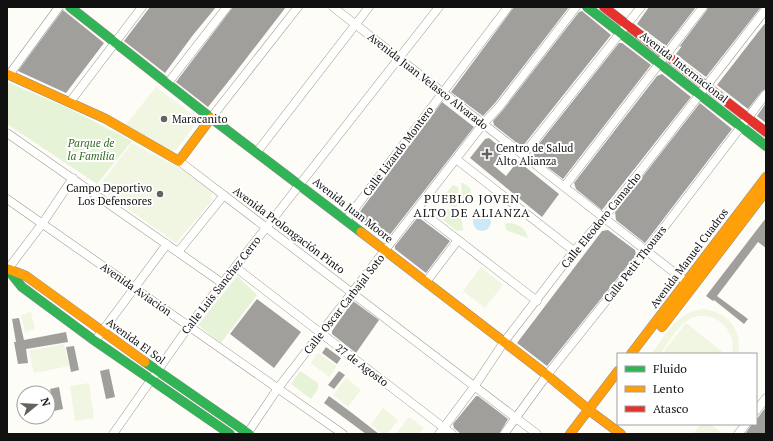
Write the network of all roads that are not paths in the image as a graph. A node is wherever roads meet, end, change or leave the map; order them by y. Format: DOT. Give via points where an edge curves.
graph roads {
  1 [pos="59,7"];
  2 [pos="70,7"];
  3 [pos="142,7"];
  4 [pos="227,7"];
  5 [pos="298,7"];
  6 [pos="333,7"];
  7 [pos="368,7"];
  8 [pos="438,7"];
  9 [pos="508,7"];
  10 [pos="576,7"];
  11 [pos="587,7"];
  12 [pos="604,7"];
  13 [pos="641,7"];
  14 [pos="703,7"];
  15 [pos="766,9"];
  16 [pos="356,24"];
  17 [pos="627,25"];
  18 [pos="621,33"];
  19 [pos="116,42"];
  20 [pos="666,55"];
  21 [pos="399,58"];
  22 [pos="660,63"];
  23 [pos="8,75"];
  24 [pos="168,83"];
  25 [pos="706,86"];
  26 [pos="442,92"];
  27 [pos="766,94"];
  28 [pos="700,95"];
  29 [pos="70,102"];
  30 [pos="211,118"];
  31 [pos="748,118"];
  32 [pos="483,124"];
  33 [pos="741,126"];
  34 [pos="7,132"];
  35 [pos="766,132"];
  36 [pos="766,146"];
  37 [pos="257,152"];
  38 [pos="523,155"];
  39 [pos="456,159"];
  40 [pos="179,161"];
  41 [pos="766,177"];
  42 [pos="73,178"];
  43 [pos="300,184"];
  44 [pos="564,187"];
  45 [pos="766,191"];
  46 [pos="224,195"];
  47 [pos="7,199"];
  48 [pos="418,209"];
  49 [pos="604,218"];
  50 [pos="346,220"];
  51 [pos="42,224"];
  52 [pos="266,228"];
  53 [pos="458,240"];
  54 [pos="167,244"];
  55 [pos="386,250"];
  56 [pos="574,251"];
  57 [pos="646,251"];
  58 [pos="178,252"];
  59 [pos="235,267"];
  60 [pos="7,269"];
  61 [pos="426,282"];
  62 [pos="222,283"];
  63 [pos="689,285"];
  64 [pos="135,288"];
  65 [pos="352,294"];
  66 [pos="537,301"];
  67 [pos="189,326"];
  68 [pos="102,331"];
  69 [pos="321,334"];
  70 [pos="95,341"];
  71 [pos="504,342"];
  72 [pos="632,353"];
  73 [pos="641,353"];
  74 [pos="157,371"];
  75 [pos="617,373"];
  76 [pos="547,375"];
  77 [pos="150,380"];
  78 [pos="617,384"];
  79 [pos="474,387"];
  80 [pos="278,388"];
  81 [pos="766,398"];
  82 [pos="757,410"];
  83 [pos="591,412"];
  84 [pos="517,417"];
  85 [pos="745,425"];
  86 [pos="442,431"];
  87 [pos="113,434"];
  88 [pos="230,434"];
  89 [pos="248,434"];
  90 [pos="343,434"];
  91 [pos="452,434"];
  92 [pos="504,434"];
  93 [pos="537,434"];
  94 [pos="570,434"];
  95 [pos="579,434"];
  96 [pos="621,434"];
  97 [pos="738,434"];
  1 -- 23 [label="street"];
  2 -- 19 [label="street, Avenida Juan Moore"];
  3 -- 19 [label="street"];
  4 -- 24 [label="street"];
  5 -- 30 [label="street"];
  6 -- 16 [label="street, Avenida Juan Velasco Alvarado"];
  7 -- 16 [label="street"];
  8 -- 21 [label="street, Calle Luis Sanchez Cerro"];
  9 -- 26 [label="street, Calle Lizardo Montero"];
  10 -- 32 [label="street, Calle Oscar Carbajal Soto"];
  11 -- 18 [label="street, Avenida Internacional"];
  12 -- 17 [label="street, Avenida Internacional"];
  13 -- 17 [label="street"];
  14 -- 20 [label="street"];
  15 -- 25 [label="street, Calle Eleodoro Camacho"];
  16 -- 21 [label="street, Avenida Juan Velasco Alvarado"];
  16 -- 37 [label="street"];
  17 -- 18 [label="street"];
  17 -- 20 [label="street, Avenida Internacional"];
  18 -- 22 [label="street, Avenida Internacional"];
  18 -- 38 [label="street"];
  19 -- 24 [label="street, Avenida Juan Moore"];
  19 -- 29 [label="street"];
  20 -- 22 [label="street"];
  20 -- 25 [label="street, Avenida Internacional"];
  21 -- 26 [label="street, Avenida Juan Velasco Alvarado"];
  21 -- 43 [label="street, Calle Luis Sanchez Cerro"];
  22 -- 28 [label="street, Avenida Internacional"];
  22 -- 44 [label="street"];
  23 -- 29 [label="street, Avenida Prolongación Pinto"];
  24 -- 30 [label="street, Avenida Juan Moore"];
  25 -- 28 [label="street, Calle Eleodoro Camacho"];
  25 -- 31 [label="street, Avenida Internacional"];
  26 -- 32 [label="street, Avenida Juan Velasco Alvarado"];
  26 -- 50 [label="street, Calle Lizardo Montero"];
  27 -- 31 [label="street, Calle Petit Thouars"];
  28 -- 33 [label="street, Avenida Internacional"];
  28 -- 49 [label="street, Calle Eleodoro Camacho"];
  29 -- 40 [label="street, Avenida Prolongación Pinto" via="106,119"];
  30 -- 37 [label="street, Avenida Juan Moore"];
  30 -- 40 [label="street"];
  31 -- 33 [label="street, Calle Petit Thouars"];
  31 -- 35 [label="street, Avenida Internacional"];
  32 -- 38 [label="street, Avenida Juan Velasco Alvarado"];
  32 -- 39 [label="street, Calle Oscar Carbajal Soto"];
  33 -- 36 [label="street, Avenida Internacional"];
  33 -- 57 [label="street, Calle Petit Thouars"];
  34 -- 42 [label="street"];
  37 -- 43 [label="street, Avenida Juan Moore"];
  38 -- 44 [label="street, Avenida Juan Velasco Alvarado"];
  39 -- 48 [label="street, Calle Oscar Carbajal Soto"];
  39 -- 56 [label="street"];
  40 -- 46 [label="street, Avenida Prolongación Pinto"];
  41 -- 63 [label="street, Avenida Manuel Cuadros"];
  42 -- 51 [label="street"];
  42 -- 54 [label="street"];
  43 -- 50 [label="street, Avenida Juan Moore"];
  43 -- 52 [label="street, Calle Luis Sanchez Cerro"];
  44 -- 49 [label="street, Avenida Juan Velasco Alvarado"];
  45 -- 63 [label="street, Avenida Manuel Cuadros"];
  46 -- 52 [label="street, Avenida Prolongación Pinto"];
  46 -- 58 [label="street"];
  47 -- 51 [label="street, Avenida Aviación"];
  48 -- 53 [label="street"];
  48 -- 55 [label="street, Calle Oscar Carbajal Soto"];
  49 -- 56 [label="street, Calle Eleodoro Camacho"];
  49 -- 57 [label="street, Avenida Juan Velasco Alvarado"];
  50 -- 55 [label="street, Avenida Juan Moore"];
  51 -- 60 [label="street"];
  51 -- 64 [label="street, Avenida Aviación"];
  52 -- 59 [label="street, Calle Luis Sanchez Cerro"];
  52 -- 65 [label="street, Avenida Prolongación Pinto"];
  53 -- 61 [label="street"];
  53 -- 66 [label="street"];
  54 -- 58 [label="street"];
  54 -- 64 [label="street"];
  55 -- 61 [label="street, Avenida Juan Moore"];
  55 -- 65 [label="street, Calle Oscar Carbajal Soto"];
  56 -- 66 [label="street, Calle Eleodoro Camacho"];
  57 -- 63 [label="street, Avenida Juan Velasco Alvarado"];
  57 -- 76 [label="street, Calle Petit Thouars"];
  58 -- 62 [label="street"];
  59 -- 62 [label="street, Calle Luis Sanchez Cerro"];
  59 -- 69 [label="street, 27 de Agosto"];
  60 -- 68 [label="street, Avenida El Sol" via="26,276"];
  60 -- 70 [label="street" via="22,287"];
  61 -- 71 [label="street, Avenida Juan Moore"];
  62 -- 67 [label="street, Calle Luis Sanchez Cerro"];
  63 -- 72 [label="street, Avenida Manuel Cuadros"];
  63 -- 73 [label="street, Avenida Manuel Cuadros"];
  64 -- 67 [label="street, Avenida Aviación"];
  64 -- 68 [label="street"];
  65 -- 69 [label="street, Calle Oscar Carbajal Soto"];
  65 -- 79 [label="street, Avenida Prolongación Pinto"];
  66 -- 71 [label="street, Calle Eleodoro Camacho"];
  67 -- 74 [label="street, Calle Luis Sanchez Cerro"];
  67 -- 80 [label="street, Avenida Aviación"];
  68 -- 70 [label="street"];
  68 -- 74 [label="street, Avenida El Sol"];
  69 -- 80 [label="street, Calle Oscar Carbajal Soto"];
  69 -- 86 [label="street, 27 de Agosto"];
  70 -- 77 [label="street"];
  71 -- 76 [label="street, Avenida Juan Moore"];
  71 -- 79 [label="street, Calle Eleodoro Camacho"];
  74 -- 77 [label="street, Calle Luis Sanchez Cerro"];
  74 -- 89 [label="street, Avenida El Sol"];
  75 -- 83 [label="street"];
  76 -- 83 [label="street, Avenida Juan Moore"];
  76 -- 84 [label="street, Calle Petit Thouars"];
  77 -- 87 [label="street, Calle Luis Sanchez Cerro"];
  77 -- 88 [label="street"];
  78 -- 83 [label="street"];
  79 -- 84 [label="street, Avenida Prolongación Pinto"];
  79 -- 86 [label="street, Calle Eleodoro Camacho"];
  80 -- 89 [label="street, Calle Oscar Carbajal Soto"];
  80 -- 90 [label="street, Avenida Aviación"];
  81 -- 82 [label="street"];
  83 -- 94 [label="street"];
  83 -- 95 [label="street"];
  83 -- 96 [label="street, Avenida Juan Moore"];
  84 -- 92 [label="street, Calle Petit Thouars"];
  84 -- 93 [label="street, Avenida Prolongación Pinto"];
  85 -- 97 [label="street"];
  86 -- 91 [label="street, 27 de Agosto"];
}
